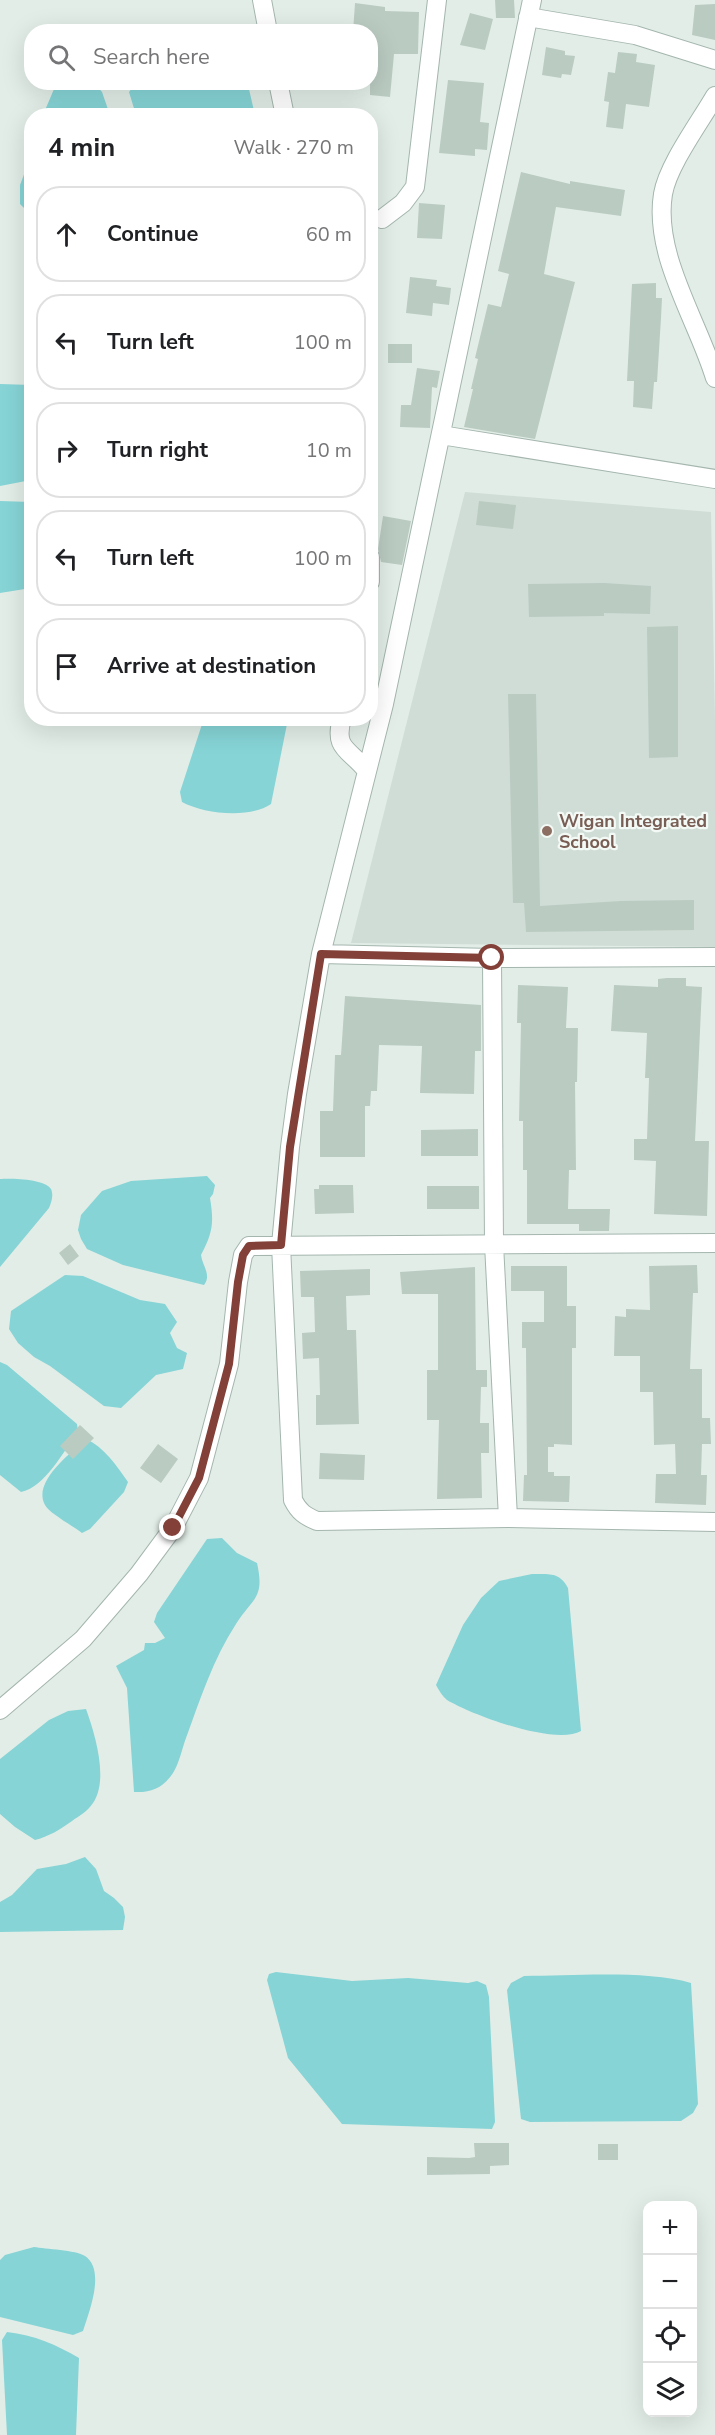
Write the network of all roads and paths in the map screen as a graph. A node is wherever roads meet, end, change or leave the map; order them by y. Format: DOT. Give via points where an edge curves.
graph roads {
  1 [pos="262,0"];
  2 [pos="437,0"];
  3 [pos="530,9"];
  4 [pos="266,24"];
  5 [pos="715,60"];
  6 [pos="280,90"];
  7 [pos="715,96"];
  8 [pos="283,108"];
  9 [pos="382,219"];
  10 [pos="715,378"];
  11 [pos="441,435"];
  12 [pos="715,479"];
  13 [pos="340,726"];
  14 [pos="367,771"];
  15 [pos="321,954"];
  16 [pos="715,957"];
  17 [pos="492,958"];
  18 [pos="715,1242"];
  19 [pos="494,1244"];
  20 [pos="281,1245"];
  21 [pos="508,1518"];
  22 [pos="715,1522"];
  23 [pos="0,1710"];
  1 -- 4 [label="street"];
  2 -- 9 [label="street" via="415,187 403,203"];
  3 -- 5 [label="street"];
  3 -- 11 [label="street"];
  6 -- 8 [label="street"];
  7 -- 10 [label="street" via="681,152 663,193 663,222 668,255"];
  11 -- 12 [label="street"];
  11 -- 14 [label="street"];
  13 -- 14 [label="street" via="343,748"];
  14 -- 15 [label="street"];
  15 -- 17 [label="street"];
  15 -- 20 [label="street" via="290,1147"];
  16 -- 17 [label="street"];
  17 -- 19 [label="street"];
  18 -- 19 [label="street"];
  19 -- 20 [label="street"];
  19 -- 21 [label="street"];
  20 -- 21 [label="street" via="293,1500 298,1510 317,1521"];
  20 -- 23 [label="street" via="249,1246 243,1255 229,1364 199,1478 173,1528 83,1639"];
  21 -- 22 [label="street"];
}
